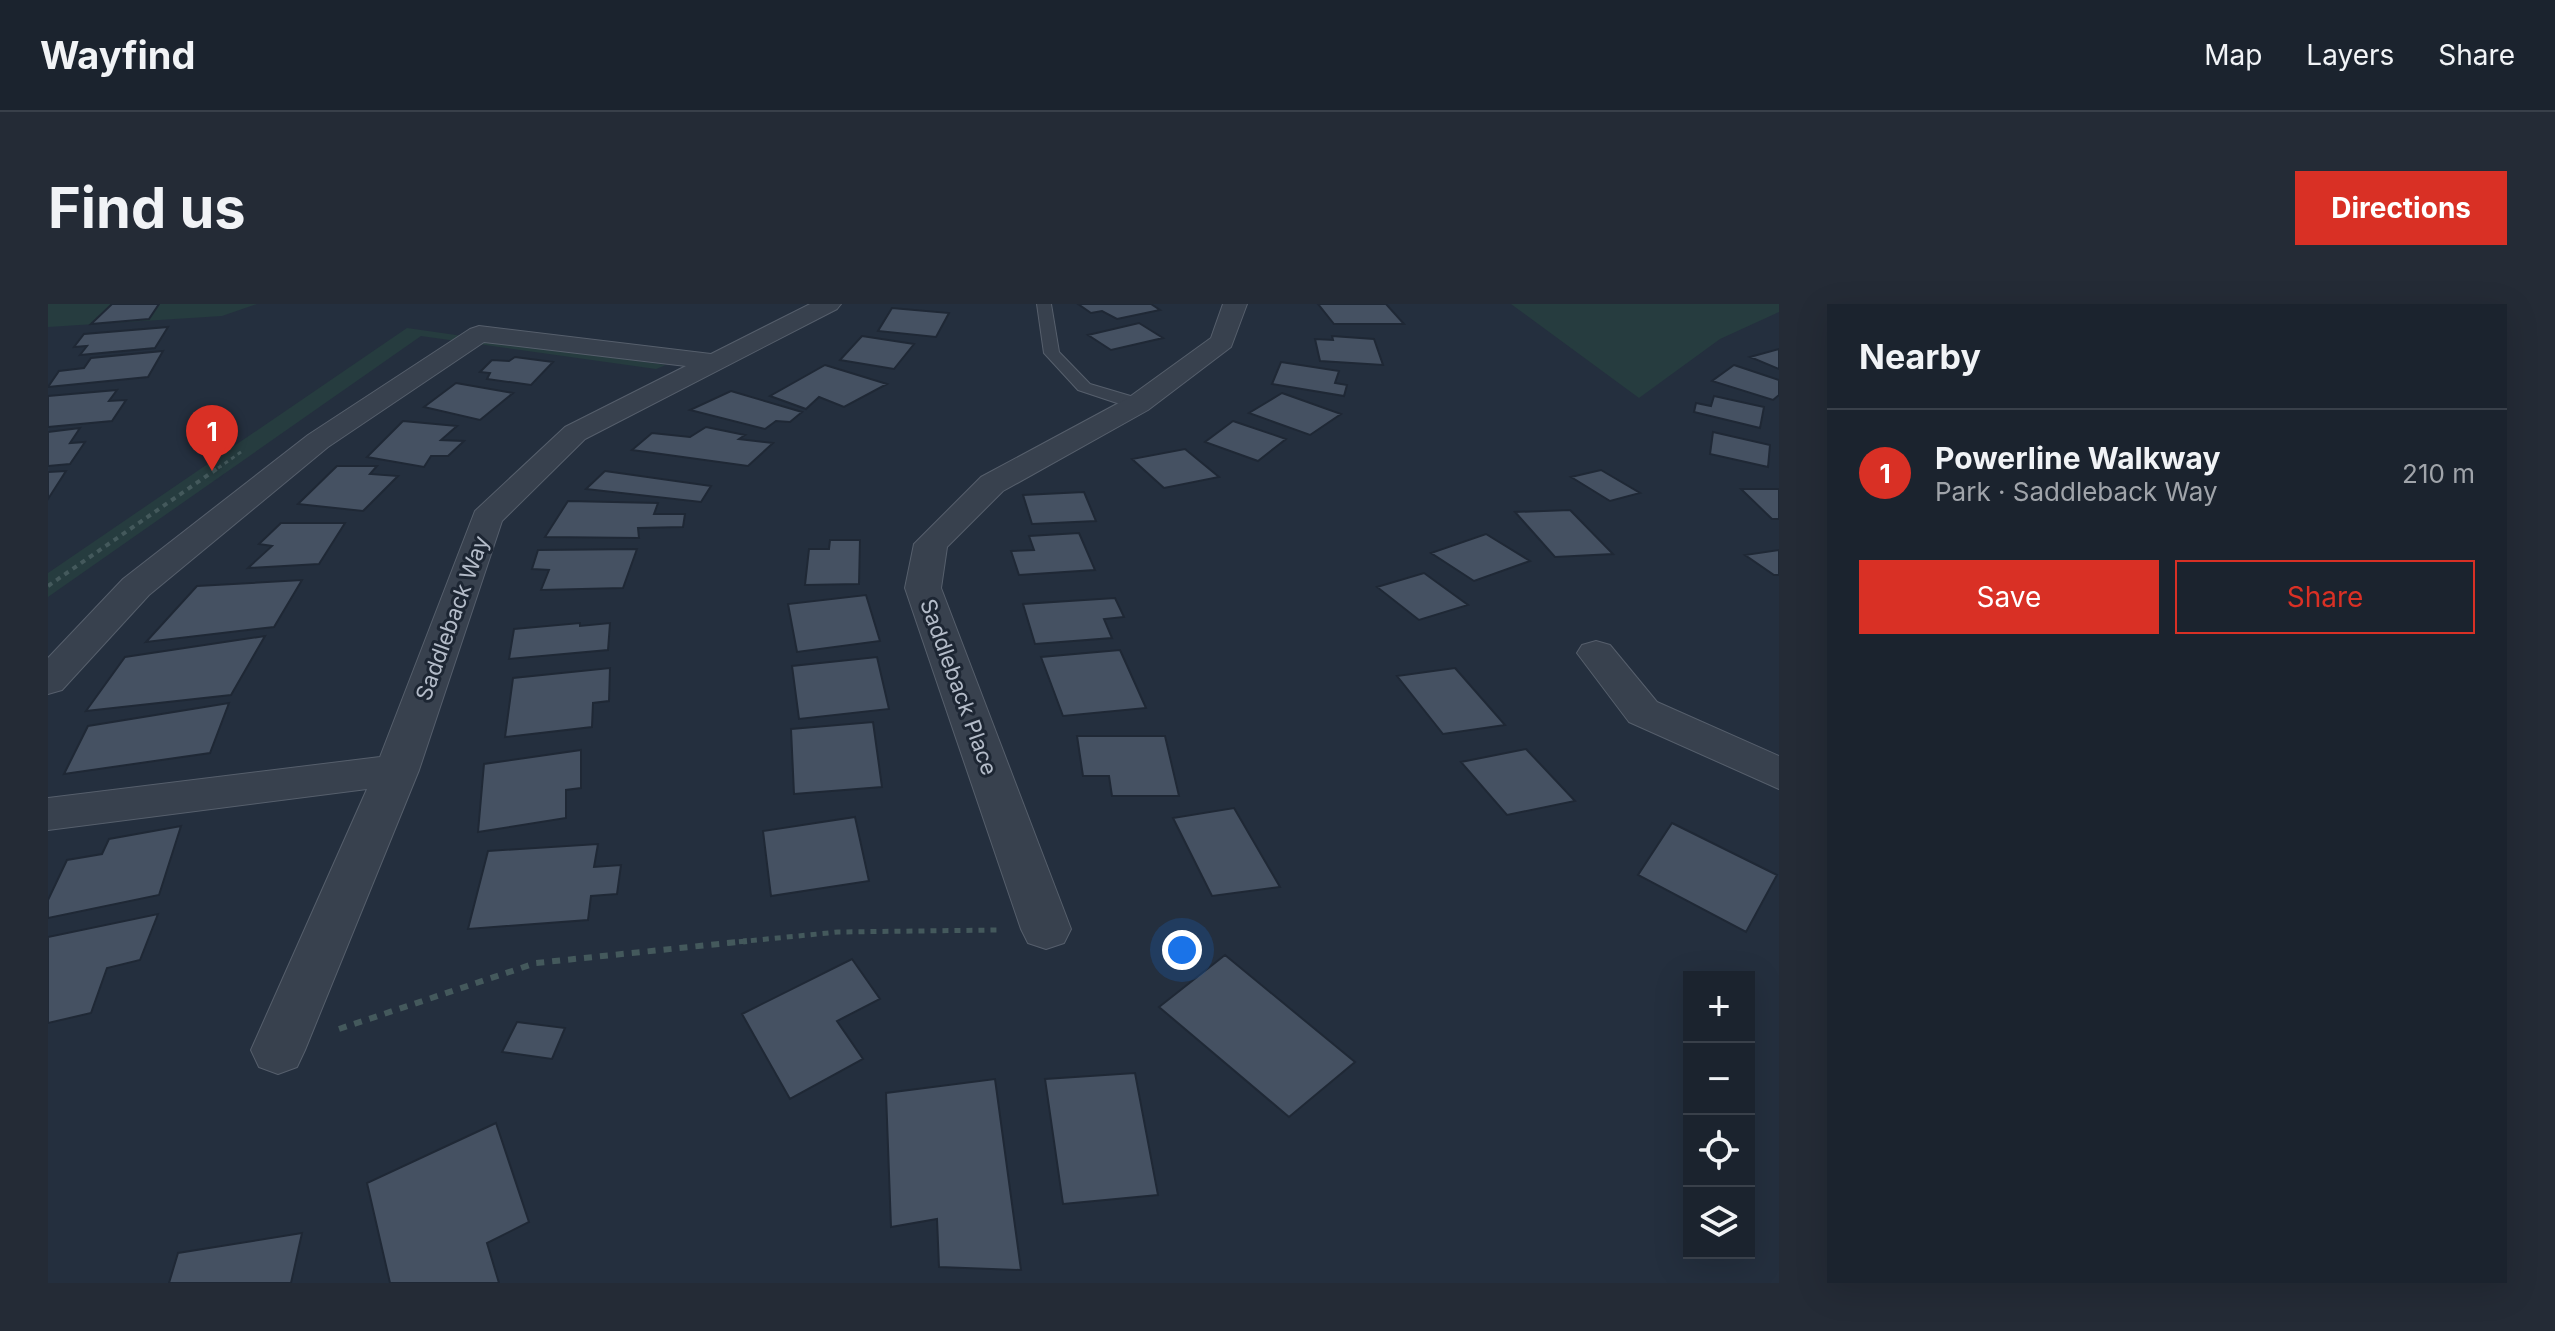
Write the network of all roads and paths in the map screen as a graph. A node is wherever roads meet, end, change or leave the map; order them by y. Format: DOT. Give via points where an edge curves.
graph roads {
  1 [pos="829,304"];
  2 [pos="1044,304"];
  3 [pos="1235,304"];
  4 [pos="715,362"];
  5 [pos="1138,404"];
  6 [pos="1596,653"];
  7 [pos="48,681"];
  8 [pos="397,770"];
  9 [pos="1779,774"];
  10 [pos="48,814"];
  11 [pos="1046,929"];
  12 [pos="278,1050"];
  1 -- 4 [label="street, Saddleback Way"];
  2 -- 5 [label="lane" via="1052,353 1084,387"];
  3 -- 5 [label="street, Saddleback Place" via="1222,342"];
  4 -- 7 [label="street" via="479,334 318,441 136,587"];
  4 -- 8 [label="street, Saddleback Way" via="575,433 487,518"];
  5 -- 11 [label="street, Saddleback Place" via="992,484 931,544 923,588"];
  6 -- 9 [label="street" via="1643,712"];
  8 -- 10 [label="street"];
  8 -- 12 [label="street, Saddleback Way"];
  11 -- 12 [label="path" via="838,932 536,963"];
}
